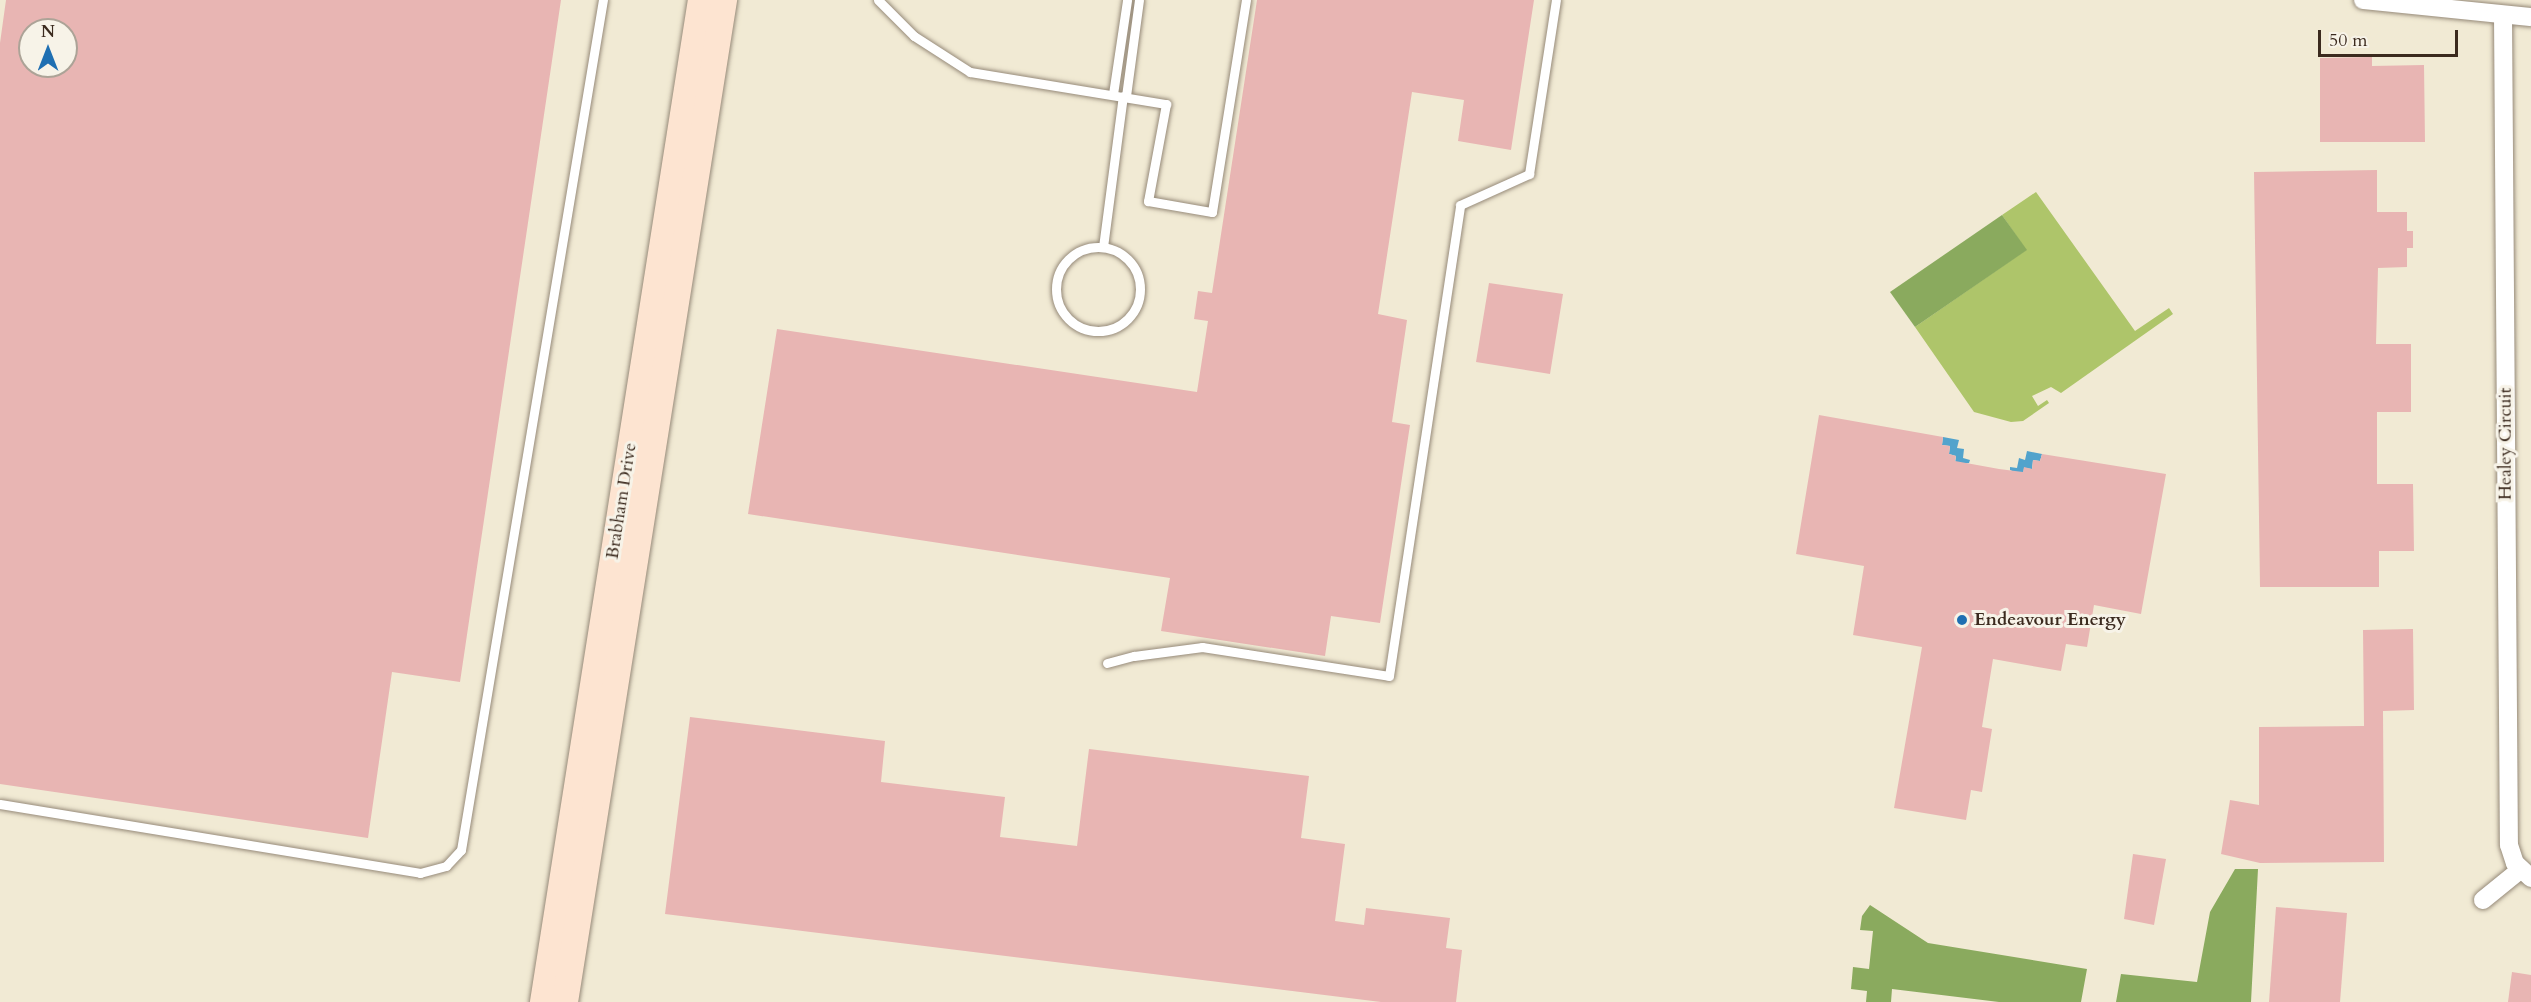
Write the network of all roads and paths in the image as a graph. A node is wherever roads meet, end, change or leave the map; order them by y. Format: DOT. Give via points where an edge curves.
graph roads {
  1 [pos="603,0"];
  2 [pos="701,0"];
  3 [pos="723,0"];
  4 [pos="878,0"];
  5 [pos="1127,0"];
  6 [pos="1139,0"];
  7 [pos="1246,0"];
  8 [pos="1556,0"];
  9 [pos="2363,0"];
  10 [pos="2503,15"];
  11 [pos="2531,17"];
  12 [pos="1113,94"];
  13 [pos="1125,96"];
  14 [pos="1103,247"];
  15 [pos="1107,663"];
  16 [pos="0,804"];
  17 [pos="2526,874"];
  18 [pos="2483,900"];
  19 [pos="543,1002"];
  20 [pos="566,1002"];
  1 -- 16 [label="lane" via="461,850 446,866 420,873"];
  2 -- 19 [label="main road, Brabham Drive"];
  3 -- 20 [label="main road, Brabham Drive"];
  4 -- 12 [label="lane" via="914,36 970,72"];
  5 -- 12 [label="lane"];
  6 -- 13 [label="lane"];
  7 -- 13 [label="lane" via="1212,212 1148,201 1166,104"];
  8 -- 15 [label="lane" via="1529,174 1460,205 1389,676 1202,647"];
  9 -- 10 [label="street"];
  10 -- 11 [label="street"];
  10 -- 17 [label="street, Healey Circuit" via="2509,844"];
  12 -- 13 [label="lane"];
  13 -- 14 [label="lane"];
  14 -- 14 [label="lane" via="1131,262 1141,291 1134,312 1119,326 1088,331 1063,313 1056,283 1060,270 1078,251"];
  17 -- 18 [label="street, Healey Circuit"];
}
